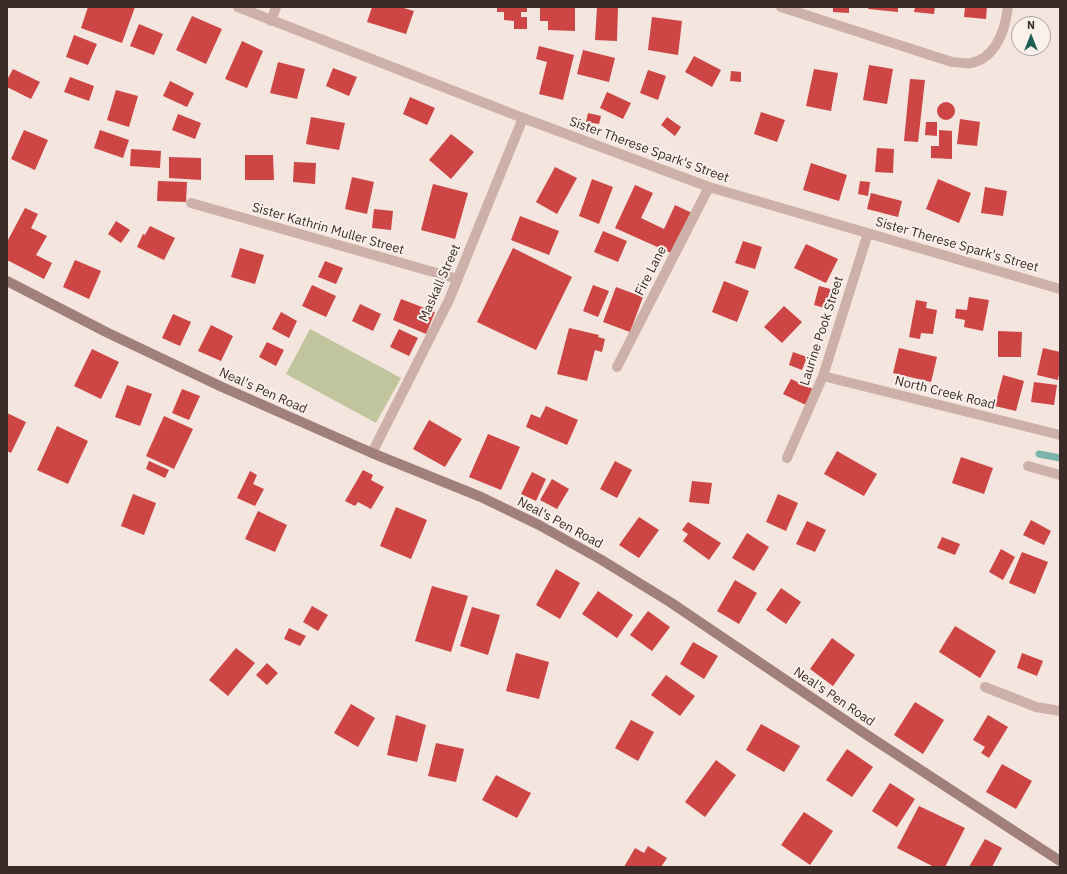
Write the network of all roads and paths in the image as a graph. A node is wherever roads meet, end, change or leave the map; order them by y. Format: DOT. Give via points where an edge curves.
graph roads {
  1 [pos="238,7"];
  2 [pos="276,7"];
  3 [pos="781,7"];
  4 [pos="1008,7"];
  5 [pos="272,21"];
  6 [pos="523,118"];
  7 [pos="709,187"];
  8 [pos="191,203"];
  9 [pos="868,233"];
  10 [pos="458,280"];
  11 [pos="7,281"];
  12 [pos="1060,289"];
  13 [pos="617,367"];
  14 [pos="823,376"];
  15 [pos="1060,435"];
  16 [pos="372,453"];
  17 [pos="787,458"];
  18 [pos="1028,466"];
  19 [pos="1060,475"];
  20 [pos="985,687"];
  21 [pos="1060,711"];
  22 [pos="1060,861"];
  1 -- 5 [label="street, Sister Therese Spark's Street"];
  2 -- 5 [label="street"];
  3 -- 4 [label="street" via="952,62 970,64 987,57 998,43"];
  5 -- 6 [label="street, Sister Therese Spark's Street"];
  6 -- 7 [label="street, Sister Therese Spark's Street"];
  6 -- 10 [label="street, Maskall Street"];
  7 -- 9 [label="street, Sister Therese Spark's Street"];
  7 -- 13 [label="street, Fire Lane"];
  8 -- 10 [label="street, Sister Kathrin Muller Street"];
  9 -- 12 [label="street, Sister Therese Spark's Street"];
  9 -- 14 [label="street, Laurine Pook Street"];
  10 -- 16 [label="street, Maskall Street"];
  11 -- 16 [label="street, Neal's Pen Road" via="222,387"];
  14 -- 15 [label="street, North Creek Road"];
  14 -- 17 [label="street, Laurine Pook Street"];
  16 -- 22 [label="street, Neal's Pen Road" via="481,497 600,559 670,602"];
  18 -- 19 [label="street"];
  20 -- 21 [label="street" via="1036,707"];
}
